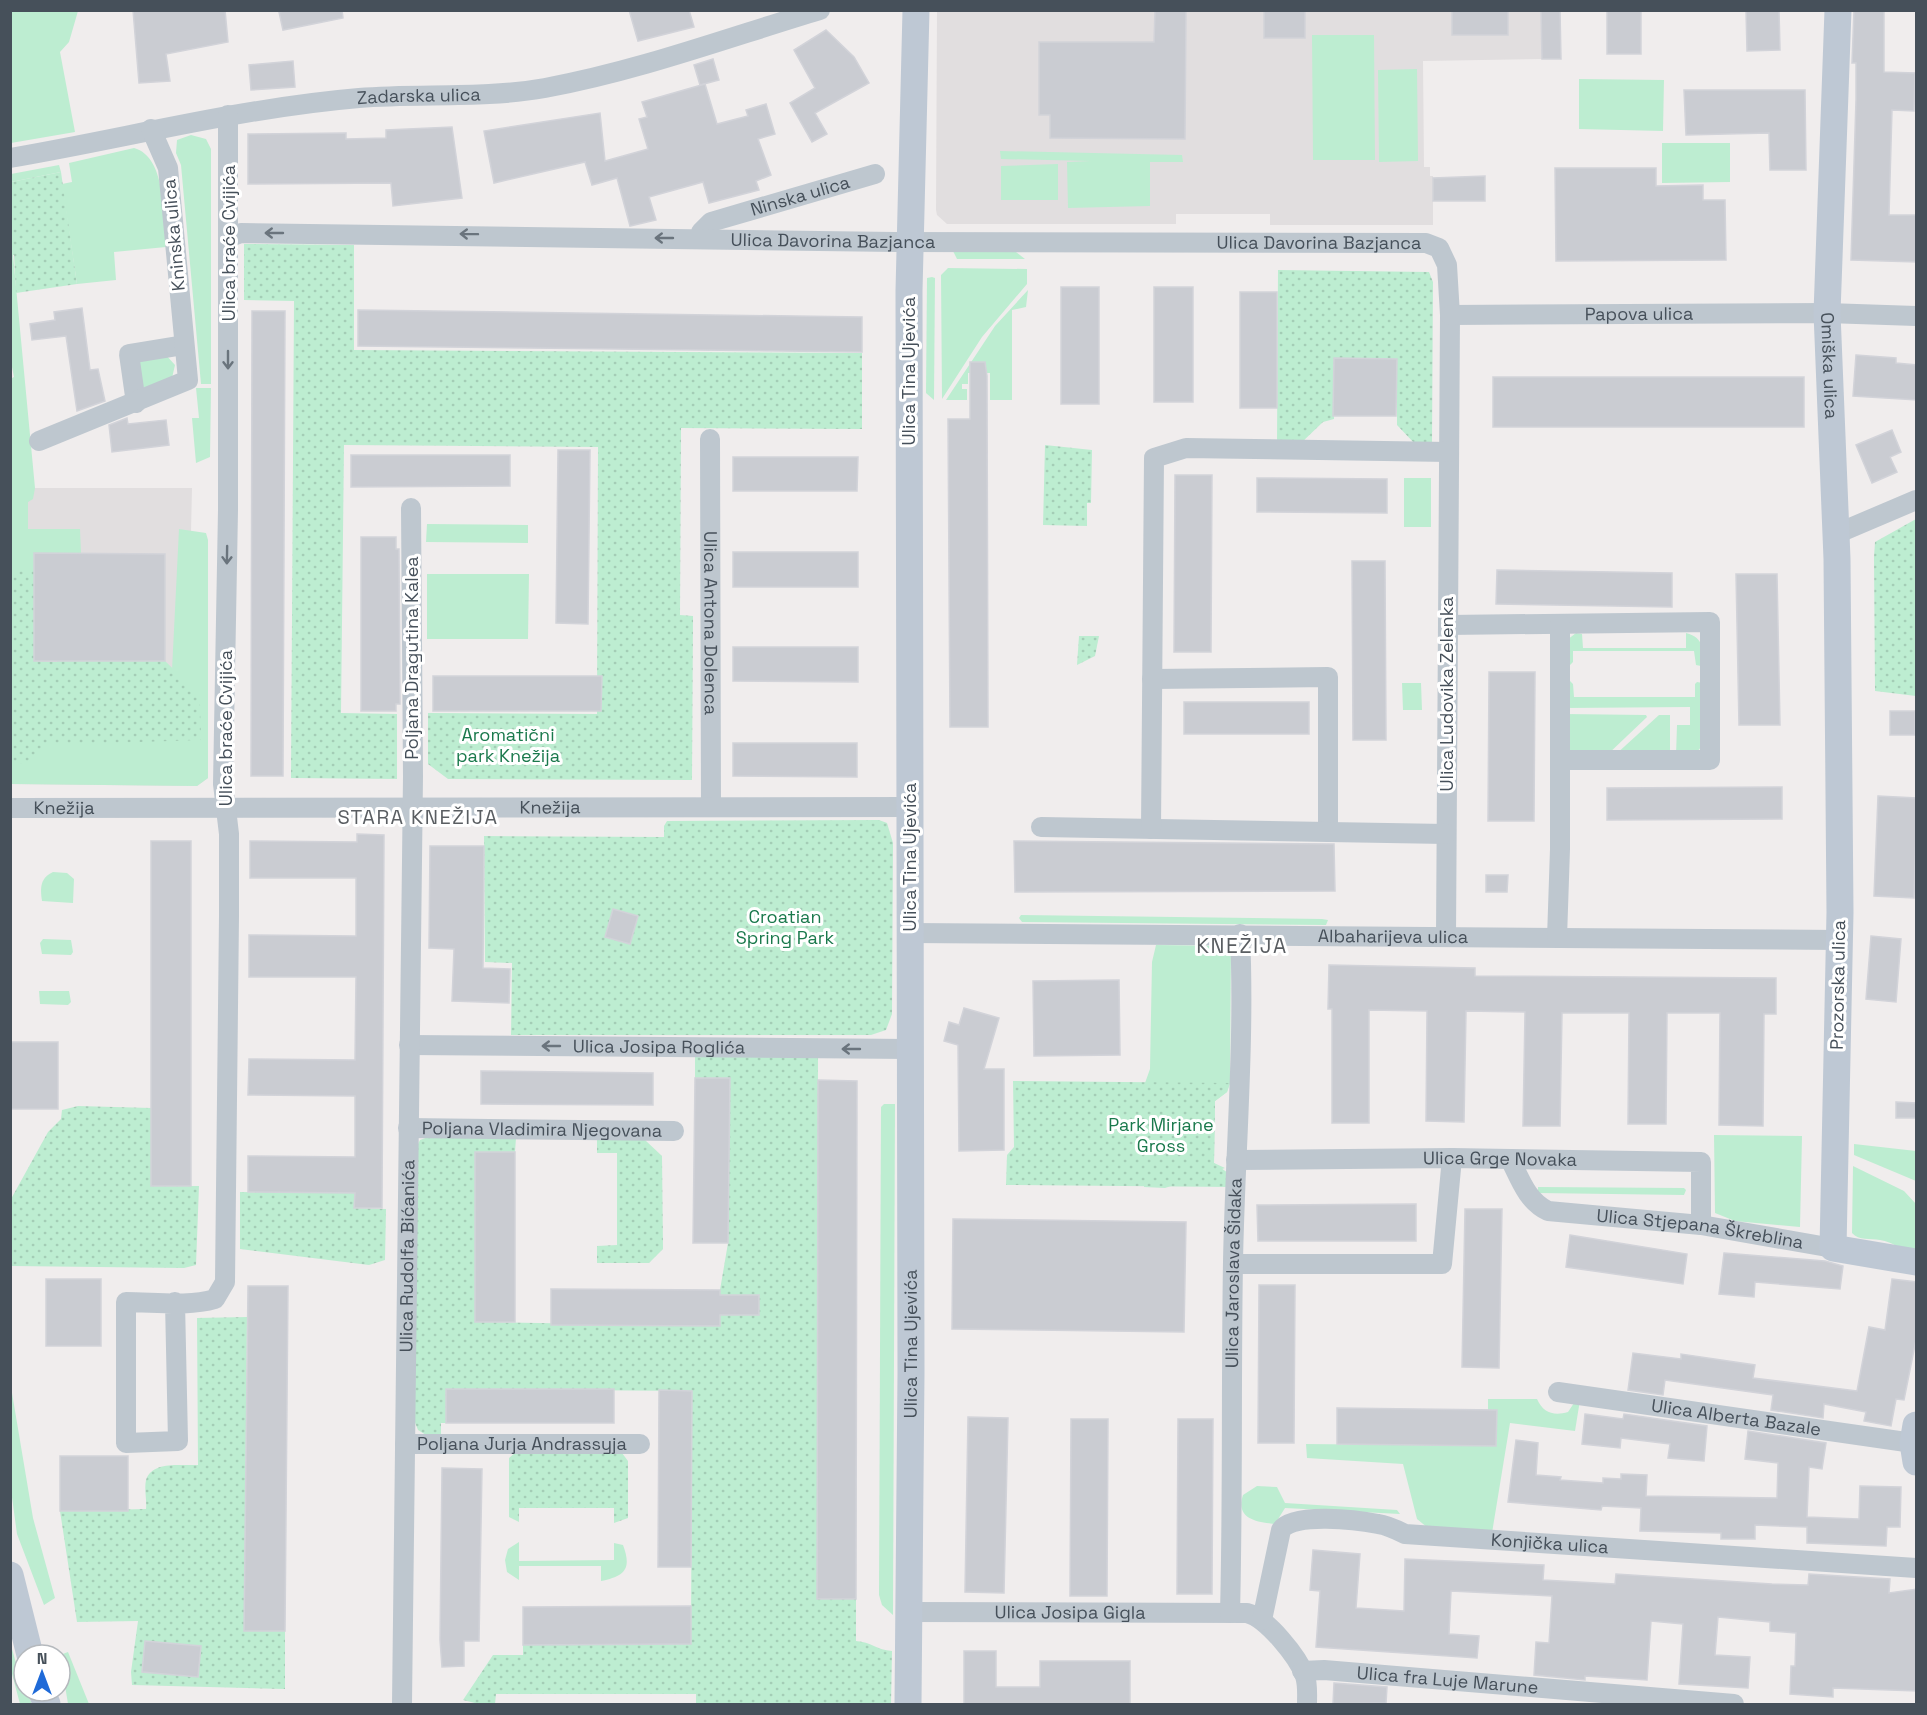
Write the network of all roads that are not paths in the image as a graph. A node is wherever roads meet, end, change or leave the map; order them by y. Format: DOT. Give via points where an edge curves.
graph roads {
  1 [pos="820,10"];
  2 [pos="916,10"];
  3 [pos="1838,10"];
  4 [pos="228,115"];
  5 [pos="151,129"];
  6 [pos="10,158"];
  7 [pos="874,174"];
  8 [pos="701,237"];
  9 [pos="228,238"];
  10 [pos="911,241"];
  11 [pos="1439,248"];
  12 [pos="1827,313"];
  13 [pos="1450,315"];
  14 [pos="1917,316"];
  15 [pos="184,345"];
  16 [pos="136,403"];
  17 [pos="710,439"];
  18 [pos="39,441"];
  19 [pos="1449,452"];
  20 [pos="1917,500"];
  21 [pos="411,508"];
  22 [pos="1836,534"];
  23 [pos="1560,624"];
  24 [pos="1448,626"];
  25 [pos="1152,679"];
  26 [pos="1838,722"];
  27 [pos="1560,760"];
  28 [pos="226,807"];
  29 [pos="411,807"];
  30 [pos="711,807"];
  31 [pos="910,807"];
  32 [pos="10,808"];
  33 [pos="1041,827"];
  34 [pos="1151,829"];
  35 [pos="1328,832"];
  36 [pos="1446,834"];
  37 [pos="910,933"];
  38 [pos="1240,934"];
  39 [pos="1446,936"];
  40 [pos="1557,938"];
  41 [pos="1839,940"];
  42 [pos="409,1045"];
  43 [pos="909,1049"];
  44 [pos="408,1128"];
  45 [pos="674,1131"];
  46 [pos="1452,1158"];
  47 [pos="1509,1159"];
  48 [pos="1236,1160"];
  49 [pos="1701,1225"];
  50 [pos="1833,1248"];
  51 [pos="1917,1262"];
  52 [pos="1233,1264"];
  53 [pos="175,1302"];
  54 [pos="1558,1392"];
  55 [pos="1915,1443"];
  56 [pos="405,1444"];
  57 [pos="640,1444"];
  58 [pos="1917,1568"];
  59 [pos="10,1575"];
  60 [pos="910,1612"];
  61 [pos="1230,1613"];
  62 [pos="1262,1620"];
  63 [pos="27,1643"];
  64 [pos="1302,1671"];
  65 [pos="402,1704"];
  66 [pos="908,1704"];
  67 [pos="1307,1704"];
  68 [pos="1734,1704"];
  1 -- 4 [label="street, Zadarska ulica" via="631,67 546,88 510,93 359,98"];
  2 -- 10 [label="street, Ulica Tina Ujevića"];
  3 -- 12 [label="street, Omiška ulica"];
  4 -- 5 [label="street, Zadarska ulica"];
  4 -- 9 [label="street, Ulica braće Cvijića"];
  5 -- 6 [label="street, Zadarska ulica"];
  5 -- 15 [label="street, Kninska ulica" via="168,168"];
  7 -- 8 [label="street, Ninska ulica" via="711,222"];
  8 -- 9 [label="street, Ulica Davorina Bazjanca, one-way" via="241,233"];
  8 -- 10 [label="street, Ulica Davorina Bazjanca"];
  9 -- 28 [label="street, Ulica braće Cvijića, one-way" via="223,784"];
  10 -- 11 [label="street, Ulica Davorina Bazjanca" via="1426,243"];
  10 -- 31 [label="street, Ulica Tina Ujevića"];
  11 -- 13 [label="street, Ulica Ludovika Zelenka" via="1448,265"];
  12 -- 13 [label="street, Papova ulica"];
  12 -- 14 [label="street"];
  12 -- 22 [label="street, Omiška ulica"];
  13 -- 19 [label="street, Ulica Ludovika Zelenka"];
  15 -- 16 [label="street, Kninska ulica" via="188,380"];
  15 -- 16 [label="street" via="129,354"];
  16 -- 18 [label="street, Kninska ulica"];
  17 -- 30 [label="street, Ulica Antona Dolenca"];
  19 -- 24 [label="street, Ulica Ludovika Zelenka"];
  19 -- 25 [label="street" via="1186,447 1154,458"];
  20 -- 22 [label="street"];
  21 -- 29 [label="street, Poljana Dragutina Kalea"];
  22 -- 26 [label="street, Omiška ulica"];
  23 -- 24 [label="street"];
  23 -- 27 [label="street"];
  23 -- 27 [label="street" via="1710,622 1710,760"];
  24 -- 36 [label="street, Ulica Ludovika Zelenka"];
  25 -- 34 [label="street"];
  25 -- 35 [label="street" via="1328,677"];
  26 -- 41 [label="street, Prozorska ulica"];
  27 -- 40 [label="street"];
  28 -- 29 [label="street, Knežija"];
  28 -- 32 [label="street, Knežija"];
  28 -- 53 [label="street, Ulica braće Cvijića" via="229,928 225,1282 215,1299"];
  29 -- 30 [label="street, Knežija"];
  29 -- 42 [label="street, Ulica Rudolfa Bićanića"];
  30 -- 31 [label="street, Knežija"];
  31 -- 37 [label="street, Ulica Tina Ujevića"];
  33 -- 34 [label="street"];
  34 -- 35 [label="street"];
  35 -- 36 [label="street"];
  36 -- 39 [label="street, Ulica Ludovika Zelenka"];
  37 -- 38 [label="street, Albaharijeva ulica"];
  37 -- 43 [label="street, Ulica Tina Ujevića"];
  38 -- 39 [label="street, Albaharijeva ulica"];
  38 -- 48 [label="street, Ulica Jaroslava Šidaka" via="1241,1076"];
  39 -- 40 [label="street, Albaharijeva ulica"];
  40 -- 41 [label="street, Albaharijeva ulica"];
  41 -- 50 [label="street, Prozorska ulica"];
  43 -- 42 [label="street, Ulica Josipa Roglića, one-way"];
  42 -- 44 [label="street, Ulica Rudolfa Bićanića"];
  43 -- 60 [label="street, Ulica Tina Ujevića"];
  44 -- 45 [label="street, Poljana Vladimira Njegovana"];
  44 -- 56 [label="street, Ulica Rudolfa Bićanića"];
  46 -- 47 [label="street, Ulica Grge Novaka"];
  46 -- 48 [label="street, Ulica Grge Novaka"];
  46 -- 52 [label="street" via="1442,1264"];
  47 -- 49 [label="street, Ulica Stjepana Škreblina" via="1529,1196 1548,1211"];
  47 -- 49 [label="street, Ulica Grge Novaka" via="1701,1162"];
  48 -- 52 [label="street, Ulica Jaroslava Šidaka"];
  49 -- 50 [label="street, Ulica Stjepana Škreblina"];
  50 -- 51 [label="street, Ulica Stjepana Škreblina"];
  52 -- 61 [label="street, Ulica Jaroslava Šidaka"];
  53 -- 53 [label="street, Ulica braće Cvijića" via="178,1442 126,1443 126,1302"];
  54 -- 55 [label="street, Ulica Alberta Bazale"];
  56 -- 57 [label="street, Poljana Jurja Andrassyja"];
  56 -- 65 [label="street, Ulica Rudolfa Bićanića"];
  58 -- 62 [label="street, Konjička ulica" via="1417,1534 1380,1524 1298,1520 1281,1530"];
  59 -- 63 [label="street"];
  60 -- 61 [label="street, Ulica Josipa Gigla"];
  60 -- 66 [label="street, Ulica Tina Ujevića"];
  61 -- 62 [label="street, Ulica Josipa Gigla" via="1247,1613"];
  62 -- 64 [label="street"];
  64 -- 67 [label="street"];
  64 -- 68 [label="street, Ulica fra Luje Marune"];
}
